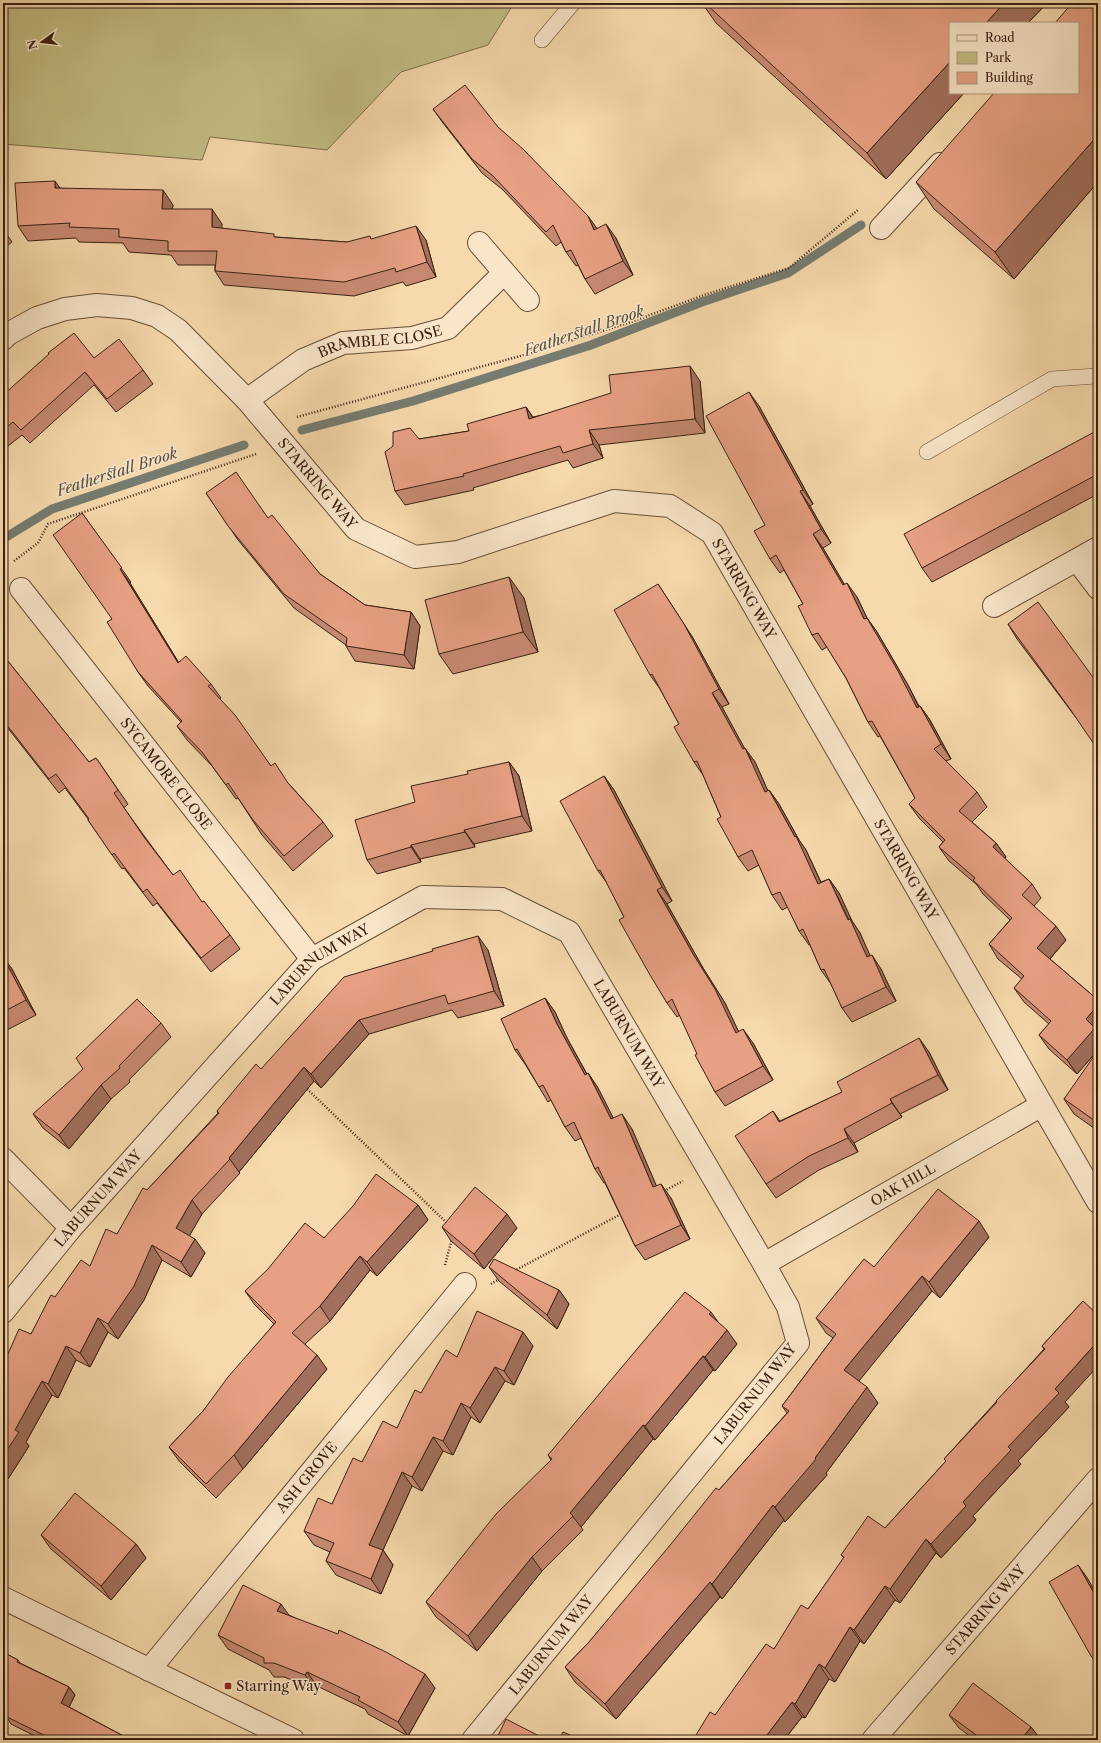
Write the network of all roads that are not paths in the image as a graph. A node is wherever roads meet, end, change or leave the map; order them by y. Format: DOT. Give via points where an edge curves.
graph roads {
  1 [pos="574,3"];
  2 [pos="542,40"];
  3 [pos="952,151"];
  4 [pos="881,228"];
  5 [pos="479,243"];
  6 [pos="504,273"];
  7 [pos="528,300"];
  8 [pos="3,339"];
  9 [pos="1098,377"];
  10 [pos="247,400"];
  11 [pos="927,452"];
  12 [pos="1098,548"];
  13 [pos="1077,560"];
  14 [pos="1098,588"];
  15 [pos="21,590"];
  16 [pos="994,606"];
  17 [pos="312,959"];
  18 [pos="1042,1105"];
  19 [pos="3,1159"];
  20 [pos="1098,1202"];
  21 [pos="71,1228"];
  22 [pos="764,1264"];
  23 [pos="465,1284"];
  24 [pos="3,1312"];
  25 [pos="1098,1479"];
  26 [pos="3,1598"];
  27 [pos="149,1670"];
  28 [pos="876,1739"];
  29 [pos="293,1740"];
  30 [pos="473,1740"];
  1 -- 2 [label="lane"];
  3 -- 4 [label="street"];
  5 -- 6 [label="street"];
  6 -- 7 [label="street"];
  6 -- 10 [label="street, BRAMBLE CLOSE" via="448,328 412,338 343,343 303,360"];
  8 -- 10 [label="street, STARRING WAY" via="37,318 65,309 97,305 132,308 157,316 178,330"];
  9 -- 11 [label="lane" via="1052,380"];
  10 -- 18 [label="street, STARRING WAY" via="356,529 415,557 458,552 614,500 670,506 712,533"];
  12 -- 13 [label="street"];
  13 -- 14 [label="street"];
  13 -- 16 [label="street"];
  15 -- 17 [label="street, SYCAMORE CLOSE"];
  17 -- 21 [label="street, LABURNUM WAY"];
  17 -- 22 [label="street, LABURNUM WAY" via="423,898 502,899 569,932"];
  18 -- 20 [label="street, STARRING WAY"];
  18 -- 22 [label="street, OAK HILL"];
  19 -- 21 [label="street"];
  21 -- 24 [label="street, LABURNUM WAY"];
  22 -- 30 [label="street, LABURNUM WAY" via="788,1307 798,1343"];
  23 -- 27 [label="street, ASH GROVE"];
  25 -- 28 [label="street, STARRING WAY"];
  26 -- 27 [label="street"];
  27 -- 29 [label="street"];
}
